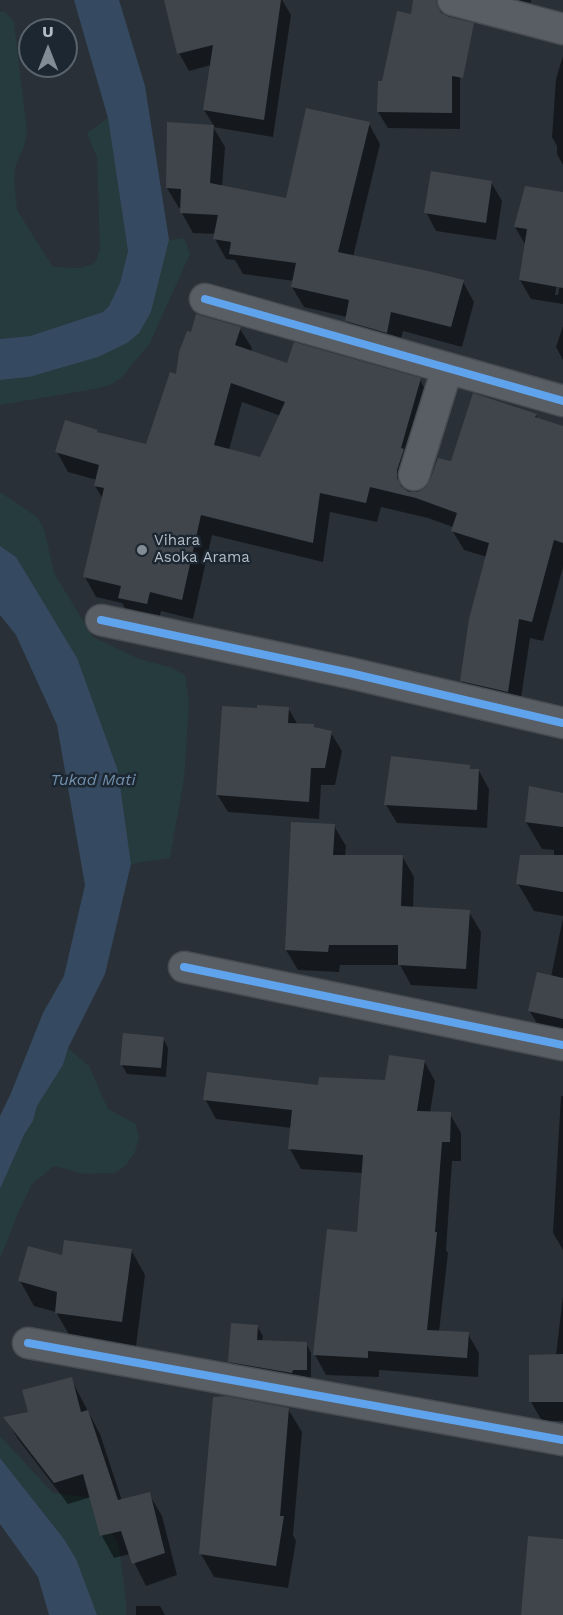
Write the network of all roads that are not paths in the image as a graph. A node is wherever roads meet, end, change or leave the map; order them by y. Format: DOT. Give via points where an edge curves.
graph roads {
  1 [pos="453,0"];
  2 [pos="563,29"];
  3 [pos="205,299"];
  4 [pos="447,369"];
  5 [pos="563,400"];
  6 [pos="414,475"];
  7 [pos="101,620"];
  8 [pos="563,723"];
  9 [pos="184,967"];
  10 [pos="563,1045"];
  11 [pos="28,1342"];
  12 [pos="563,1440"];
  1 -- 2 [label="street"];
  3 -- 4 [label="street"];
  4 -- 5 [label="street"];
  4 -- 6 [label="street"];
  7 -- 8 [label="street" via="350,672"];
  9 -- 10 [label="street"];
  11 -- 12 [label="street"];
}
